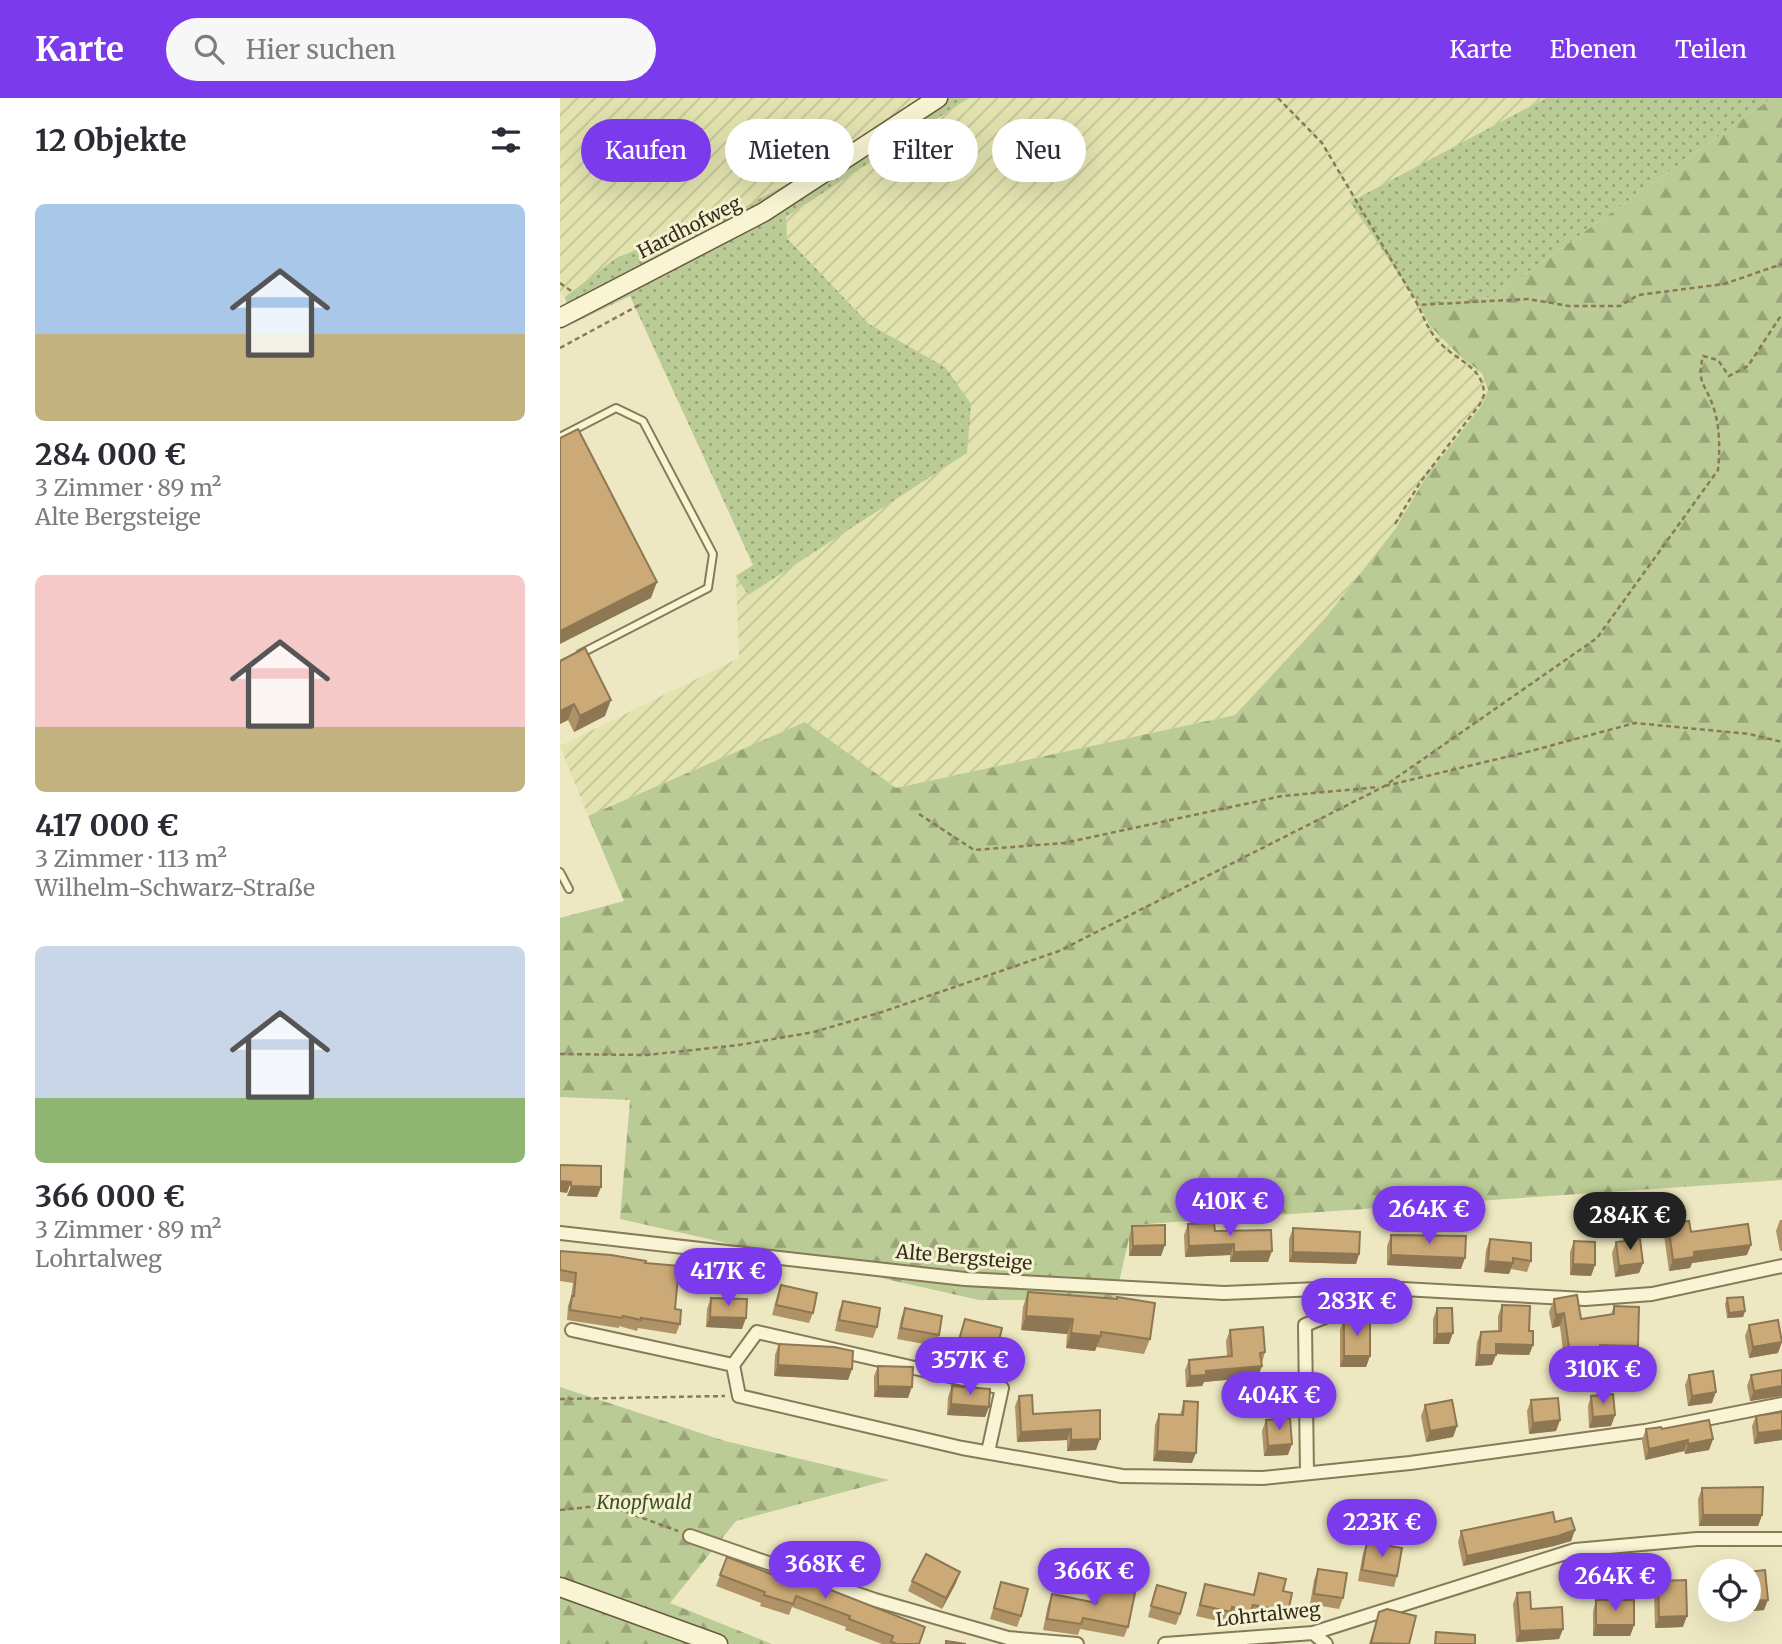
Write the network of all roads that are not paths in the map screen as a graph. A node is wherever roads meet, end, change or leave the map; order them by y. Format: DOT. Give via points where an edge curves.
graph roads {
  1 [pos="938,98"];
  2 [pos="560,318"];
  3 [pos="560,437"];
  4 [pos="572,658"];
  5 [pos="560,872"];
  6 [pos="569,889"];
  7 [pos="560,1233"];
  8 [pos="1782,1266"];
  9 [pos="1366,1287"];
  10 [pos="572,1330"];
  11 [pos="733,1365"];
  12 [pos="1782,1404"];
  13 [pos="988,1452"];
  14 [pos="1307,1473"];
  15 [pos="690,1536"];
  16 [pos="1782,1539"];
  17 [pos="560,1587"];
  18 [pos="1313,1633"];
  19 [pos="718,1644"];
  20 [pos="1077,1644"];
  21 [pos="1165,1644"];
  22 [pos="1326,1644"];
  1 -- 2 [label="street, Hardhofweg" via="764,212"];
  3 -- 4 [label="lane" via="616,408 643,421 713,554 708,588"];
  5 -- 6 [label="lane"];
  7 -- 9 [label="street, Alte Bergsteige" via="965,1279 1224,1293"];
  8 -- 9 [label="street, Alte Bergsteige" via="1652,1293 1586,1299"];
  9 -- 14 [label="street" via="1360,1303 1305,1325"];
  10 -- 11 [label="street"];
  11 -- 13 [label="street" via="739,1396"];
  11 -- 13 [label="street" via="757,1332 1002,1388"];
  12 -- 14 [label="street" via="1644,1431"];
  13 -- 14 [label="street" via="1122,1476 1263,1478"];
  15 -- 20 [label="street" via="876,1600 1008,1638"];
  16 -- 18 [label="street, Lohrtalweg" via="1697,1539 1575,1550"];
  17 -- 19 [label="street"];
  18 -- 21 [label="street, Lohrtalweg"];
  18 -- 22 [label="street"];
}
